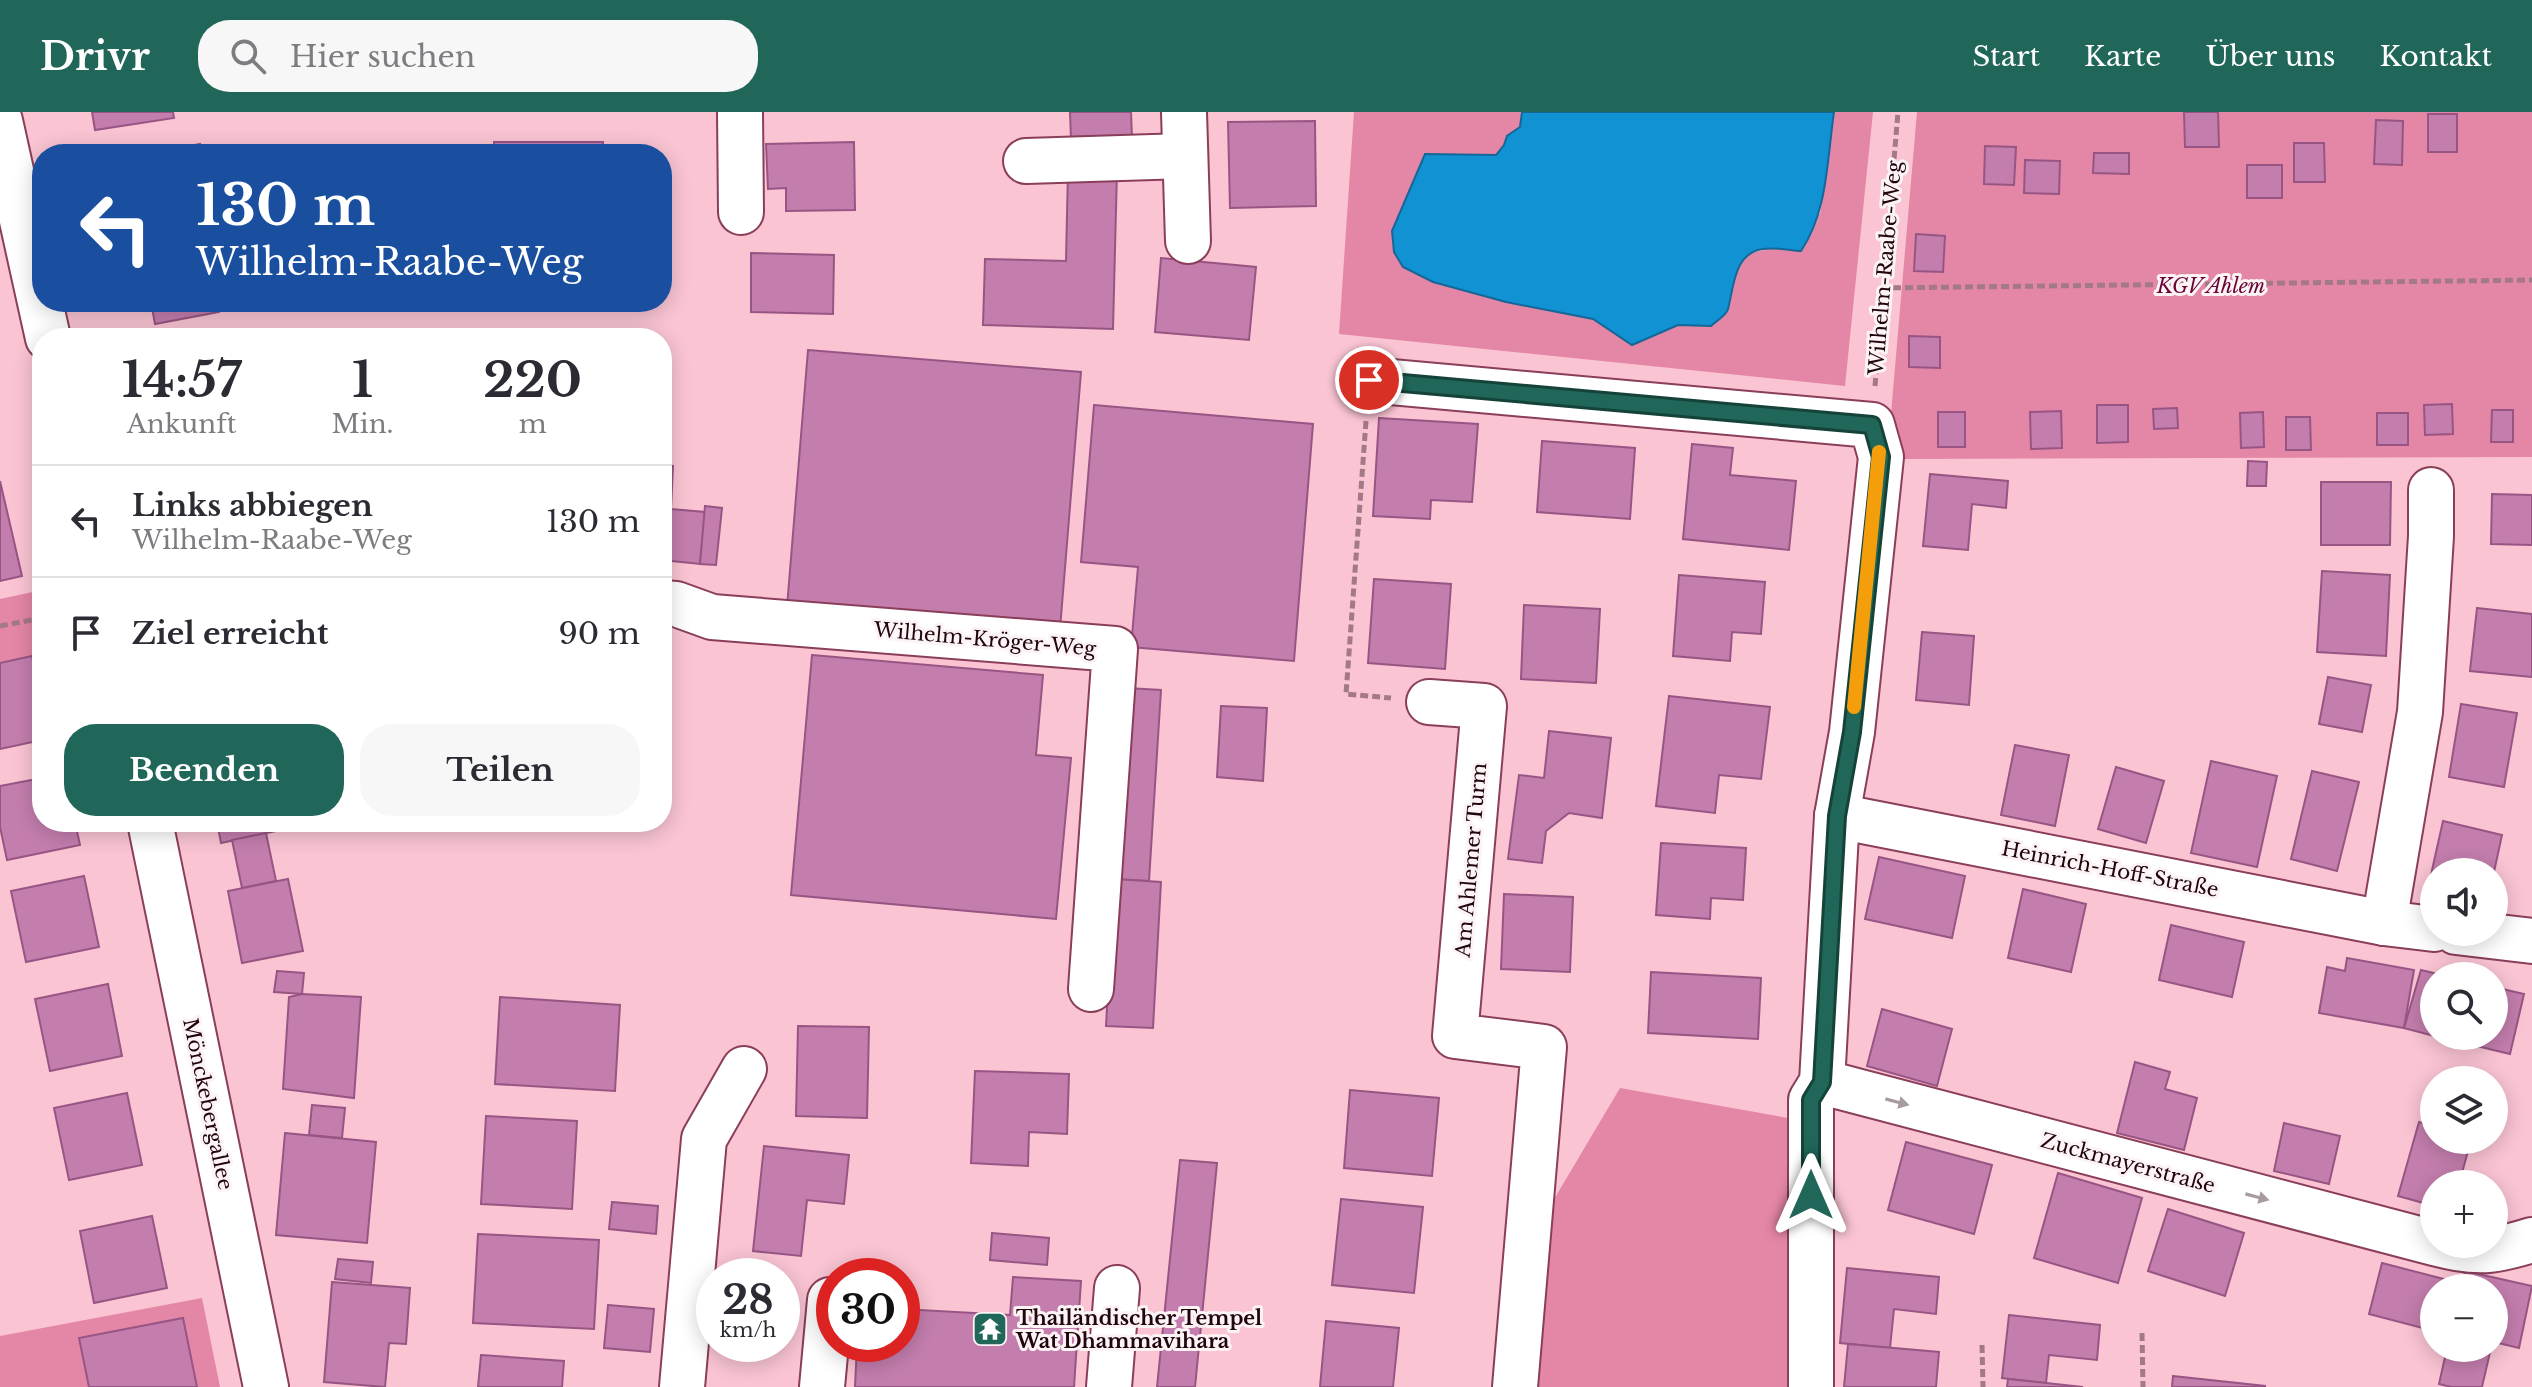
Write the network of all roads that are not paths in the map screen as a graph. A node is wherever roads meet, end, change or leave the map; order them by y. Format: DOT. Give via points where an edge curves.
graph roads {
  1 [pos="740,112"];
  2 [pos="1184,112"];
  3 [pos="0,121"];
  4 [pos="1185,156"];
  5 [pos="1026,161"];
  6 [pos="741,212"];
  7 [pos="1188,241"];
  8 [pos="32,266"];
  9 [pos="1369,380"];
  10 [pos="2431,490"];
  11 [pos="672,604"];
  12 [pos="1429,702"];
  13 [pos="1837,816"];
  14 [pos="152,832"];
  15 [pos="2384,923"];
  16 [pos="2420,927"];
  17 [pos="2508,938"];
  18 [pos="2532,941"];
  19 [pos="1091,989"];
  20 [pos="744,1069"];
  21 [pos="1822,1082"];
  22 [pos="2420,1240"];
  23 [pos="2532,1240"];
  24 [pos="2508,1247"];
  25 [pos="1117,1288"];
  26 [pos="824,1362"];
  27 [pos="266,1387"];
  28 [pos="682,1387"];
  29 [pos="822,1387"];
  30 [pos="1109,1387"];
  31 [pos="1515,1387"];
  32 [pos="1811,1387"];
  1 -- 6 [label="street"];
  2 -- 4 [label="street"];
  3 -- 8 [label="street"];
  4 -- 5 [label="street"];
  4 -- 7 [label="street"];
  9 -- 13 [label="street" via="1872,425 1881,457 1852,732"];
  10 -- 15 [label="street" via="2420,712"];
  11 -- 19 [label="street, Wilhelm-Kröger-Weg" via="712,617 1115,649"];
  12 -- 31 [label="street, Am Ahlemer Turm" via="1484,706 1455,1036 1544,1047"];
  13 -- 15 [label="street, Heinrich-Hoff-Straße"];
  13 -- 21 [label="street"];
  14 -- 27 [label="street, Mönckebergallee"];
  15 -- 16 [label="street, Heinrich-Hoff-Straße"];
  17 -- 18 [label="street"];
  20 -- 28 [label="street" via="704,1139"];
  21 -- 22 [label="street, Zuckmayerstraße, one-way"];
  21 -- 32 [label="street" via="1811,1100"];
  23 -- 24 [label="street, Zuckmayerstraße"];
  25 -- 30 [label="street"];
  26 -- 29 [label="street"];
}
